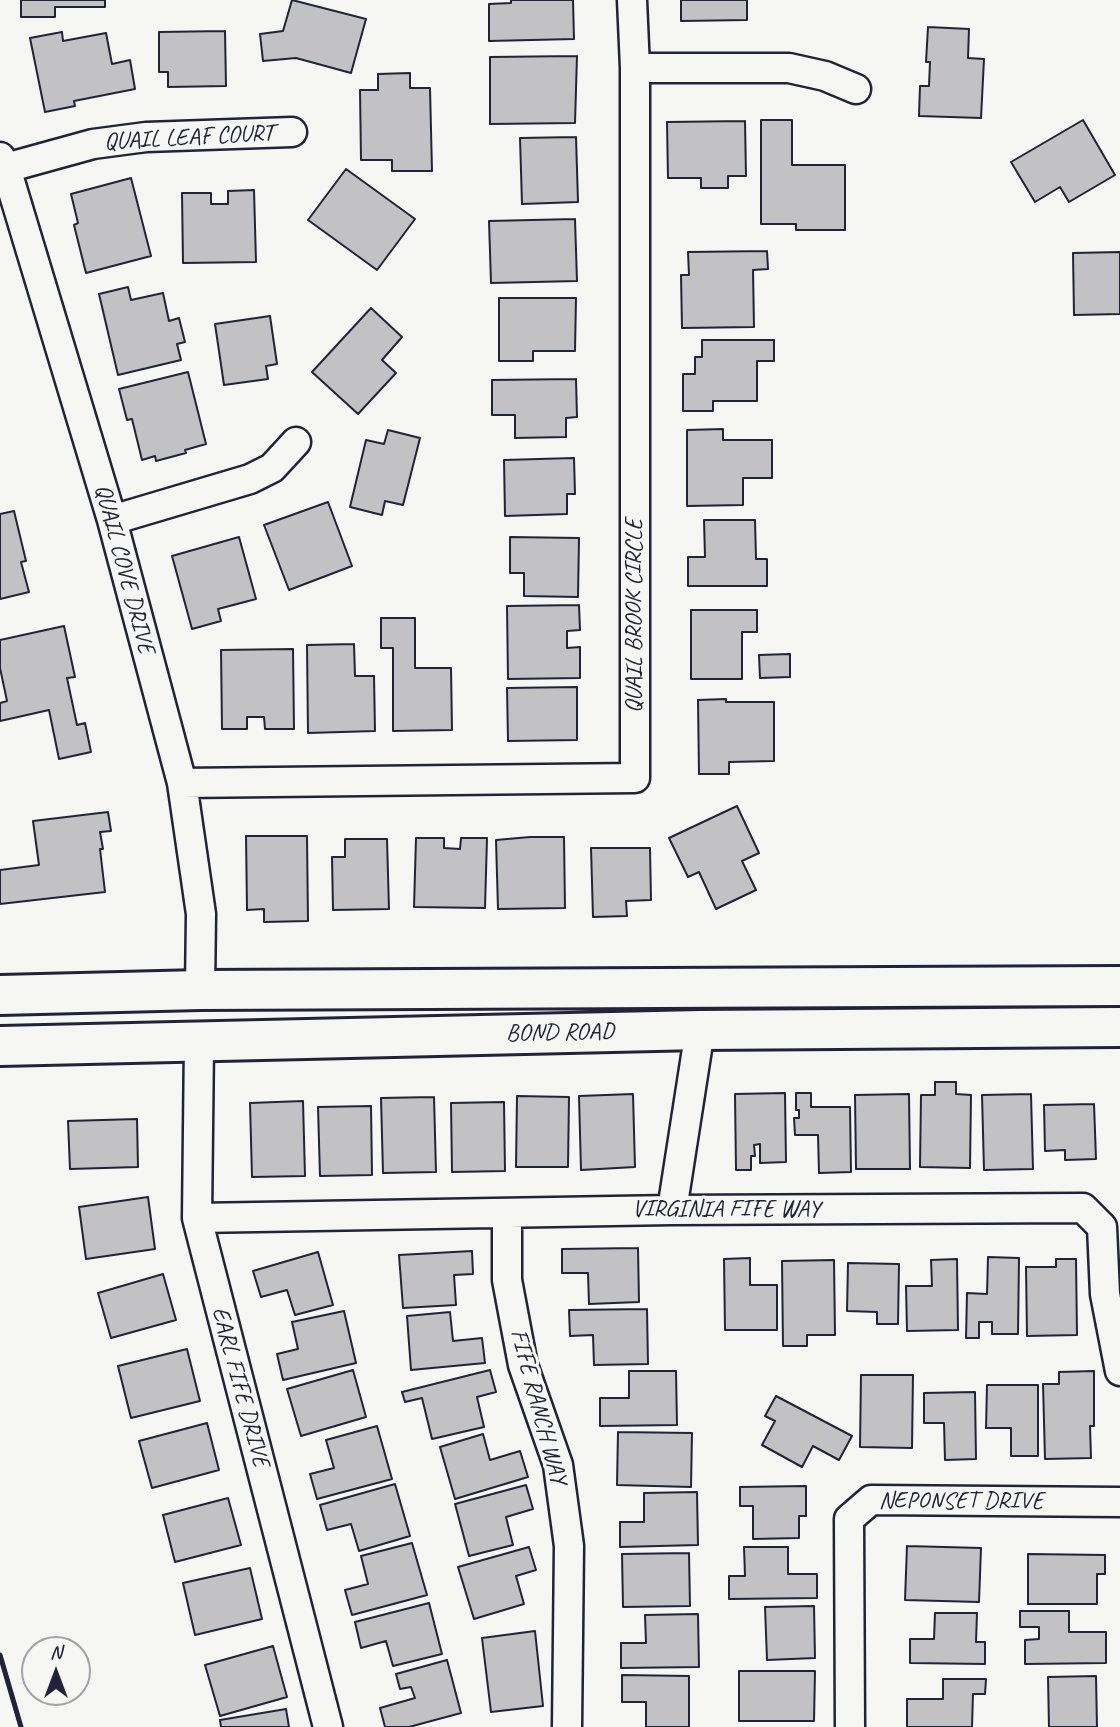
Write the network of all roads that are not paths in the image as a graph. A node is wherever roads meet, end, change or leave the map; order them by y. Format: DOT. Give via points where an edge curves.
graph roads {
  1 [pos="632,0"];
  2 [pos="635,68"];
  3 [pos="856,89"];
  4 [pos="292,132"];
  5 [pos="3,162"];
  6 [pos="296,442"];
  7 [pos="111,520"];
  8 [pos="181,783"];
  9 [pos="1120,986"];
  10 [pos="949,987"];
  11 [pos="480,989"];
  12 [pos="200,990"];
  13 [pos="0,995"];
  14 [pos="0,1026"];
  15 [pos="1120,1027"];
  16 [pos="700,1030"];
  17 [pos="199,1042"];
  18 [pos="0,1046"];
  19 [pos="672,1210"];
  20 [pos="507,1213"];
  21 [pos="197,1219"];
  22 [pos="1120,1371"];
  23 [pos="1120,1503"];
  24 [pos="328,1727"];
  25 [pos="567,1727"];
  26 [pos="850,1727"];
  1 -- 2 [label="street, QUAIL BROOK CIRCLE"];
  2 -- 3 [label="street" via="789,68"];
  2 -- 8 [label="street, QUAIL BROOK CIRCLE" via="635,778"];
  4 -- 5 [label="street, QUAIL LEAF COURT" via="146,137"];
  5 -- 7 [label="street, QUAIL COVE DRIVE"];
  6 -- 7 [label="street" via="272,468 250,479"];
  7 -- 8 [label="street, QUAIL COVE DRIVE"];
  8 -- 12 [label="street, QUAIL COVE DRIVE" via="201,914"];
  9 -- 10 [label="main road, BOND ROAD"];
  10 -- 11 [label="main road, BOND ROAD"];
  10 -- 16 [label="main road" via="905,1002 719,1007 704,1018"];
  11 -- 12 [label="main road, BOND ROAD"];
  11 -- 17 [label="main road" via="443,1007 221,1016 202,1030"];
  12 -- 13 [label="main road, BOND ROAD"];
  12 -- 14 [label="main road" via="158,1014"];
  15 -- 16 [label="main road, BOND ROAD"];
  16 -- 17 [label="main road, BOND ROAD"];
  16 -- 19 [label="street"];
  17 -- 18 [label="main road, BOND ROAD"];
  17 -- 21 [label="street, EARL FIFE DRIVE"];
  19 -- 20 [label="street, VIRGINIA FIFE WAY"];
  19 -- 22 [label="street, VIRGINIA FIFE WAY" via="1083,1208 1102,1227 1105,1294"];
  20 -- 21 [label="street, VIRGINIA FIFE WAY"];
  20 -- 25 [label="street, FIFE RANCH WAY" via="507,1280 523,1365 558,1465 569,1546"];
  21 -- 24 [label="street, EARL FIFE DRIVE"];
  23 -- 26 [label="street, NEPONSET DRIVE" via="871,1500 849,1519"];
}
